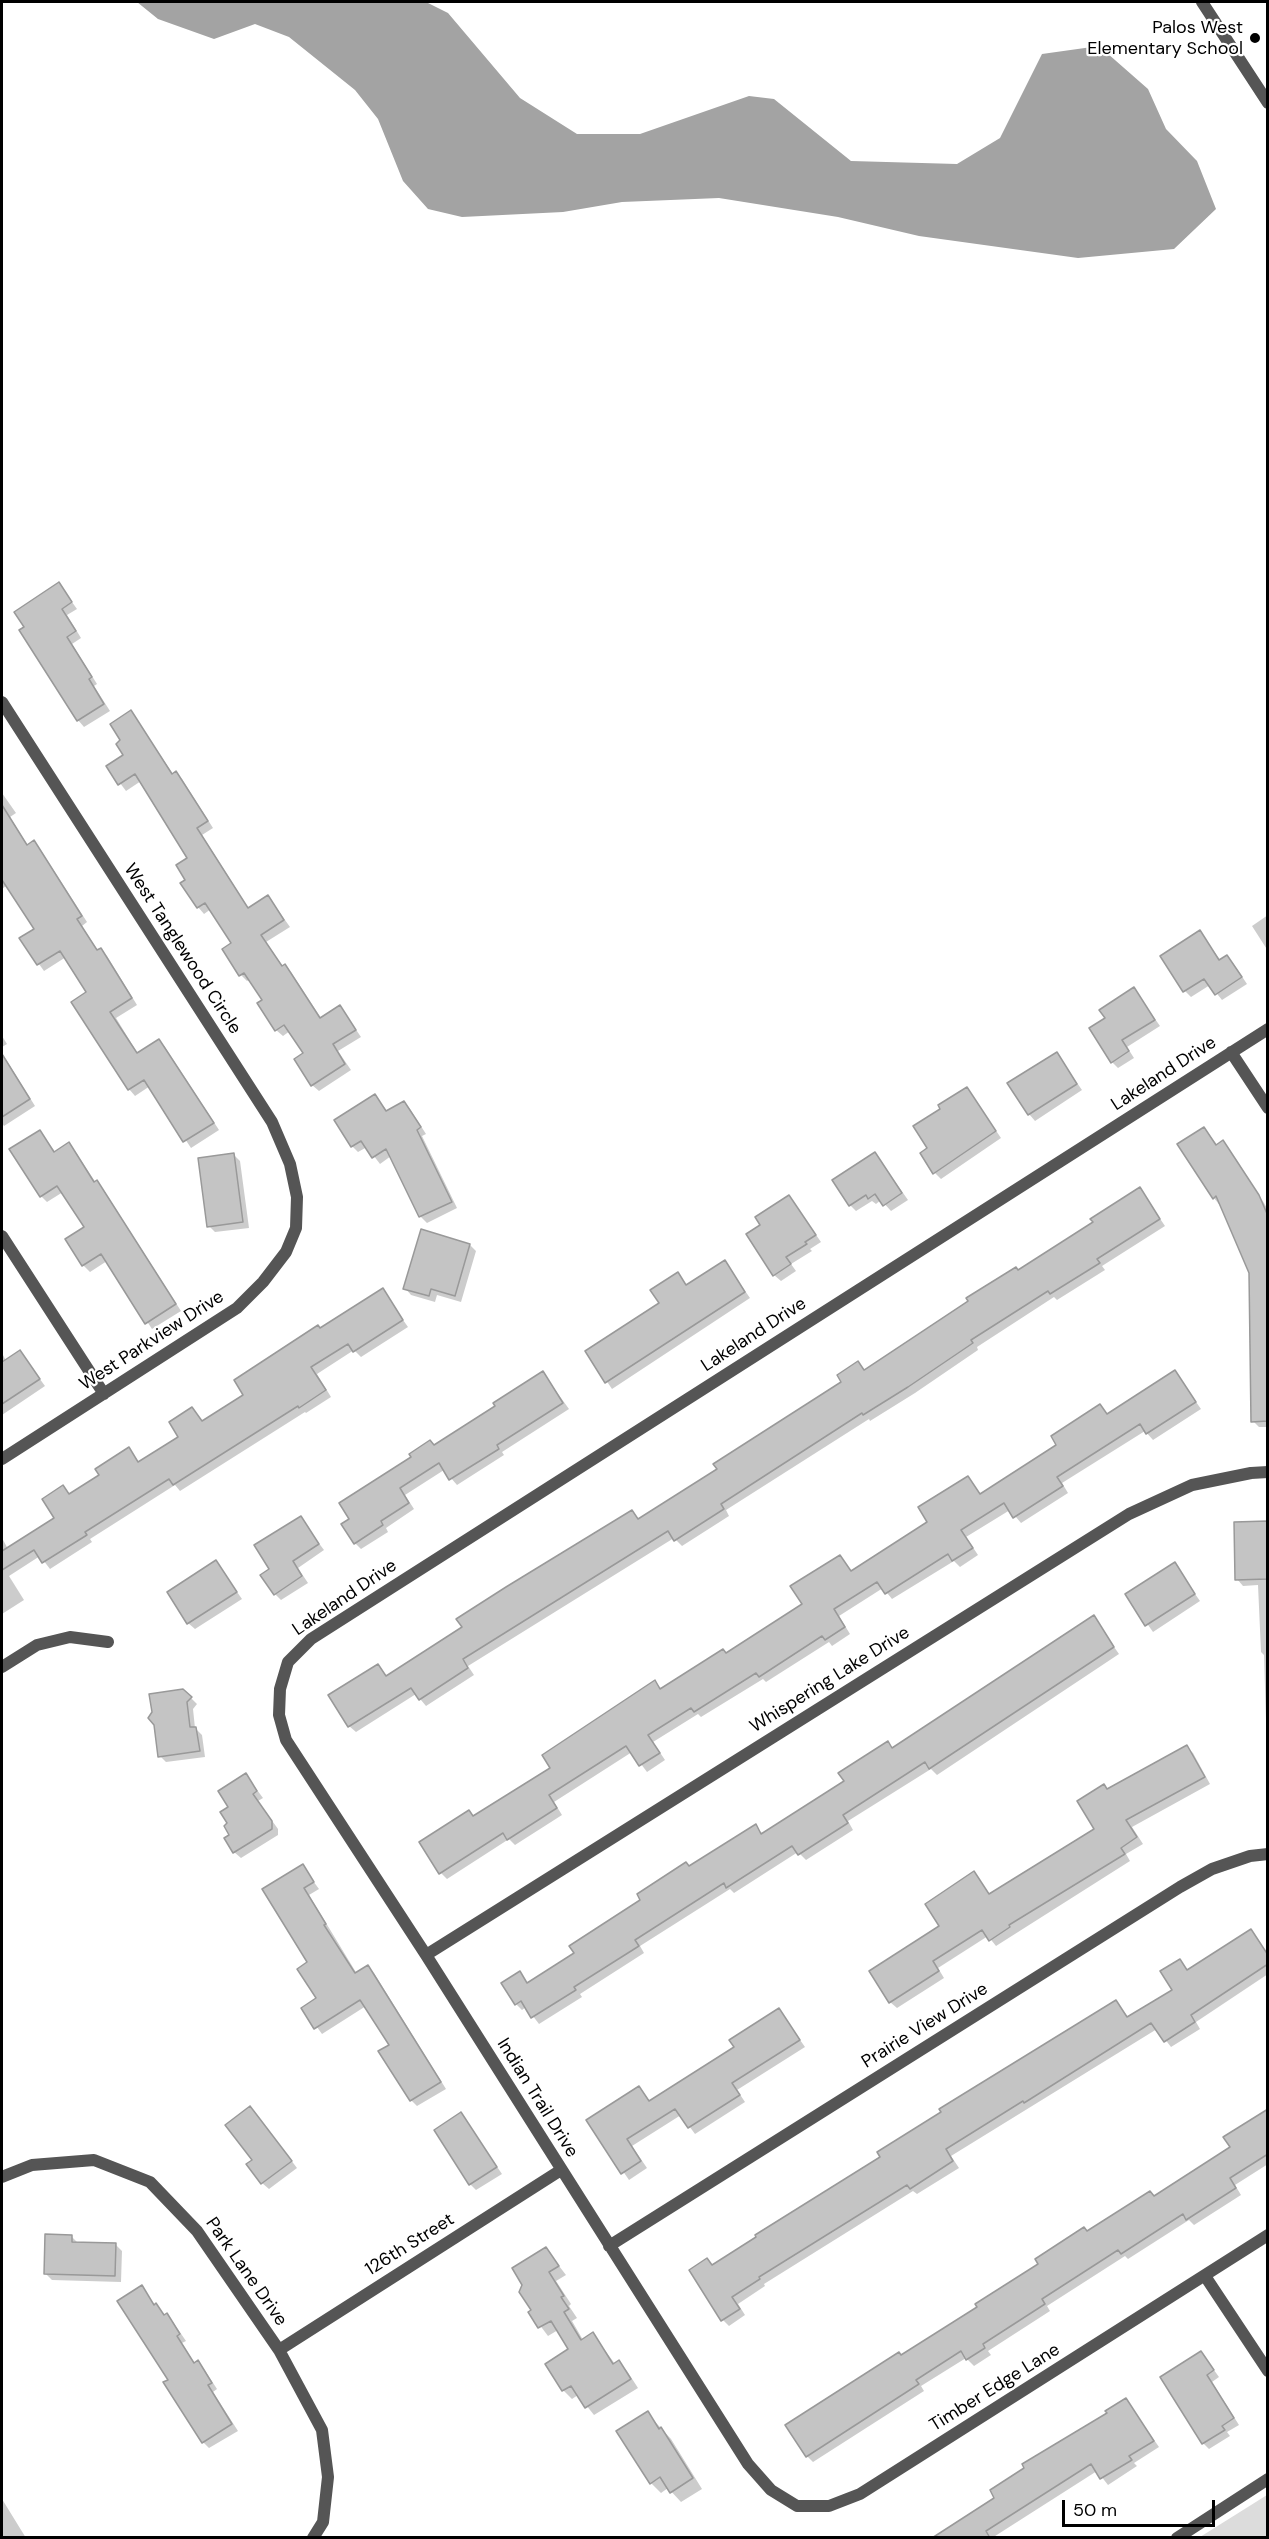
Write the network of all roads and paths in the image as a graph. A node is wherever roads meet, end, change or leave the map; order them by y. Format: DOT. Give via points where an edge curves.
graph roads {
  1 [pos="1202,2"];
  2 [pos="1268,103"];
  3 [pos="2,702"];
  4 [pos="1268,1029"];
  5 [pos="1231,1052"];
  6 [pos="1268,1108"];
  7 [pos="296,1228"];
  8 [pos="2,1236"];
  9 [pos="104,1394"];
  10 [pos="2,1459"];
  11 [pos="1268,1472"];
  12 [pos="108,1642"];
  13 [pos="2,1667"];
  14 [pos="280,1689"];
  15 [pos="1268,1854"];
  16 [pos="426,1955"];
  17 [pos="561,2170"];
  18 [pos="2,2176"];
  19 [pos="1268,2235"];
  20 [pos="609,2246"];
  21 [pos="1205,2276"];
  22 [pos="279,2350"];
  23 [pos="1268,2371"];
  24 [pos="1268,2479"];
  25 [pos="797,2506"];
  26 [pos="313,2538"];
  27 [pos="1177,2538"];
  1 -- 2 [label="street"];
  3 -- 7 [label="street, West Tanglewood Circle" via="272,1122 295,1186"];
  4 -- 5 [label="street, Lakeland Drive"];
  5 -- 6 [label="street"];
  5 -- 14 [label="street, Lakeland Drive" via="311,1639 288,1662"];
  7 -- 9 [label="street, West Parkview Drive" via="286,1252 237,1308"];
  8 -- 9 [label="street"];
  9 -- 10 [label="street, West Parkview Drive"];
  11 -- 16 [label="street, Whispering Lake Drive" via="1192,1485 1129,1514"];
  12 -- 13 [label="street" via="70,1637 37,1645"];
  14 -- 16 [label="street, Indian Trail Drive" via="279,1715 286,1740"];
  15 -- 20 [label="street, Prairie View Drive" via="1212,1869 1180,1887"];
  16 -- 17 [label="street, Indian Trail Drive"];
  17 -- 20 [label="street, Indian Trail Drive"];
  17 -- 22 [label="street, 126th Street"];
  18 -- 22 [label="street, Park Lane Drive" via="32,2165 94,2160 150,2182 197,2231"];
  19 -- 21 [label="street, Timber Edge Lane"];
  20 -- 25 [label="street, Indian Trail Drive" via="748,2464 771,2490"];
  21 -- 23 [label="street"];
  21 -- 25 [label="street, Timber Edge Lane" via="860,2494 829,2506"];
  22 -- 26 [label="street, Park Lane Drive" via="322,2430 328,2477 323,2522"];
  24 -- 27 [label="street"];
}
